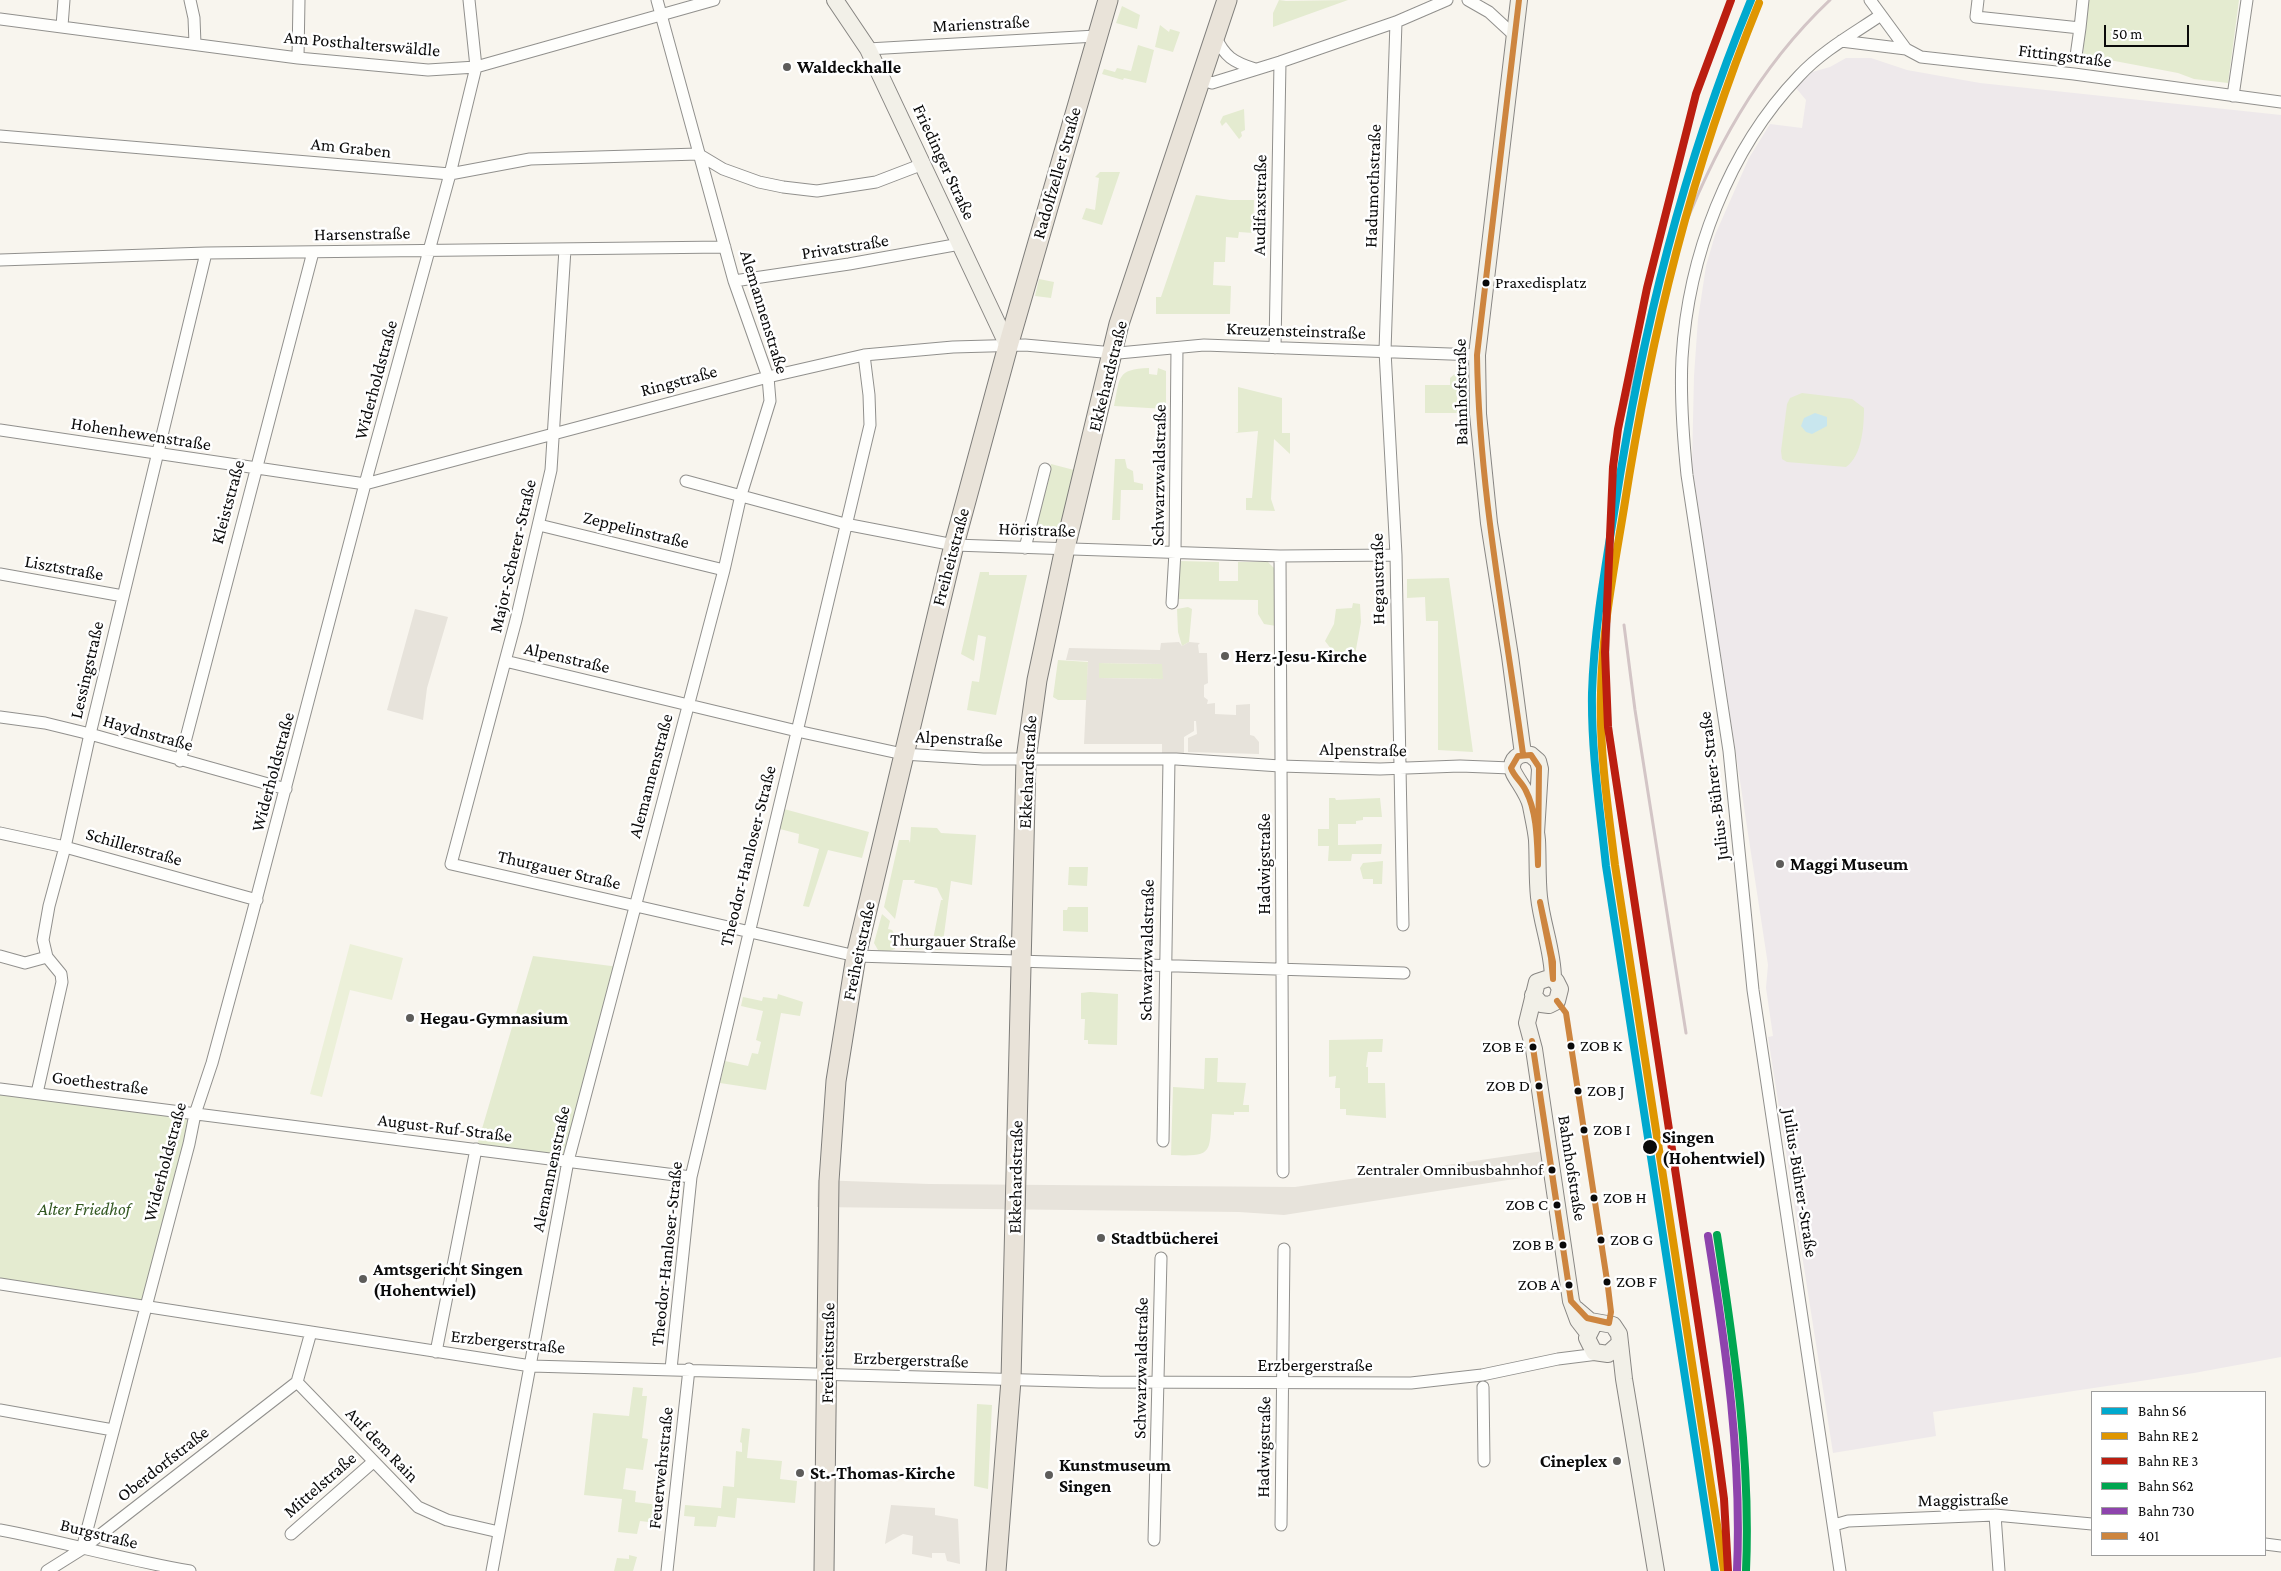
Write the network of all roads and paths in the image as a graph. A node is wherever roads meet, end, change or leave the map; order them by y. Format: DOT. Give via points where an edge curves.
graph roads {
  1 [pos="64,0"];
  2 [pos="190,0"];
  3 [pos="299,0"];
  4 [pos="469,0"];
  5 [pos="657,0"];
  6 [pos="714,0"];
  7 [pos="835,0"];
  8 [pos="1108,0"];
  9 [pos="1227,0"];
  10 [pos="1447,0"];
  11 [pos="1468,0"];
  12 [pos="1519,0"];
  13 [pos="1870,0"];
  14 [pos="1978,0"];
  15 [pos="2083,0"];
  16 [pos="2247,0"];
  17 [pos="661,15"];
  18 [pos="1881,15"];
  19 [pos="0,19"];
  20 [pos="1396,22"];
  21 [pos="62,26"];
  22 [pos="2080,28"];
  23 [pos="1096,36"];
  24 [pos="1215,36"];
  25 [pos="1515,36"];
  26 [pos="1841,41"];
  27 [pos="195,44"];
  28 [pos="868,49"];
  29 [pos="1906,49"];
  30 [pos="2076,56"];
  31 [pos="298,58"];
  32 [pos="1280,62"];
  33 [pos="476,67"];
  34 [pos="1255,69"];
  35 [pos="1199,80"];
  36 [pos="2233,96"];
  37 [pos="2281,102"];
  38 [pos="0,136"];
  39 [pos="698,154"];
  40 [pos="923,164"];
  41 [pos="450,174"];
  42 [pos="960,244"];
  43 [pos="725,247"];
  44 [pos="565,249"];
  45 [pos="430,251"];
  46 [pos="313,252"];
  47 [pos="206,253"];
  48 [pos="0,260"];
  49 [pos="734,281"];
  50 [pos="1019,307"];
  51 [pos="990,309"];
  52 [pos="1008,346"];
  53 [pos="1177,348"];
  54 [pos="1274,348"];
  55 [pos="1386,351"];
  56 [pos="1114,353"];
  57 [pos="864,355"];
  58 [pos="1477,355"];
  59 [pos="768,376"];
  60 [pos="0,430"];
  61 [pos="555,432"];
  62 [pos="156,454"];
  63 [pos="255,469"];
  64 [pos="1045,469"];
  65 [pos="686,481"];
  66 [pos="365,484"];
  67 [pos="741,495"];
  68 [pos="845,524"];
  69 [pos="539,525"];
  70 [pos="954,545"];
  71 [pos="1025,548"];
  72 [pos="1065,548"];
  73 [pos="1175,552"];
  74 [pos="1396,555"];
  75 [pos="1280,556"];
  76 [pos="724,570"];
  77 [pos="0,574"];
  78 [pos="123,596"];
  79 [pos="1172,603"];
  80 [pos="505,661"];
  81 [pos="688,705"];
  82 [pos="0,717"];
  83 [pos="797,731"];
  84 [pos="90,734"];
  85 [pos="903,754"];
  86 [pos="1523,754"];
  87 [pos="1026,759"];
  88 [pos="1169,759"];
  89 [pos="180,761"];
  90 [pos="1280,766"];
  91 [pos="1400,768"];
  92 [pos="1539,774"];
  93 [pos="1516,775"];
  94 [pos="286,789"];
  95 [pos="0,833"];
  96 [pos="1536,834"];
  97 [pos="66,847"];
  98 [pos="451,864"];
  99 [pos="257,900"];
  100 [pos="634,906"];
  101 [pos="1402,925"];
  102 [pos="748,932"];
  103 [pos="0,956"];
  104 [pos="47,956"];
  105 [pos="856,956"];
  106 [pos="1020,960"];
  107 [pos="1165,966"];
  108 [pos="1282,969"];
  109 [pos="1404,973"];
  110 [pos="1553,979"];
  111 [pos="1539,1000"];
  112 [pos="0,1089"];
  113 [pos="37,1093"];
  114 [pos="195,1114"];
  115 [pos="1163,1141"];
  116 [pos="476,1149"];
  117 [pos="568,1161"];
  118 [pos="1283,1172"];
  119 [pos="691,1177"];
  120 [pos="1284,1249"];
  121 [pos="1161,1258"];
  122 [pos="0,1284"];
  123 [pos="145,1306"];
  124 [pos="1591,1331"];
  125 [pos="311,1332"];
  126 [pos="1619,1344"];
  127 [pos="436,1352"];
  128 [pos="1601,1354"];
  129 [pos="1558,1359"];
  130 [pos="531,1366"];
  131 [pos="671,1368"];
  132 [pos="689,1369"];
  133 [pos="828,1375"];
  134 [pos="1624,1379"];
  135 [pos="1011,1380"];
  136 [pos="298,1382"];
  137 [pos="1282,1382"];
  138 [pos="1159,1383"];
  139 [pos="1483,1387"];
  140 [pos="0,1410"];
  141 [pos="113,1430"];
  142 [pos="1484,1461"];
  143 [pos="373,1462"];
  144 [pos="1996,1515"];
  145 [pos="2091,1524"];
  146 [pos="1281,1525"];
  147 [pos="1834,1525"];
  148 [pos="0,1530"];
  149 [pos="499,1532"];
  150 [pos="291,1534"];
  151 [pos="1154,1540"];
  152 [pos="2266,1544"];
  153 [pos="2281,1546"];
  154 [pos="82,1549"];
  155 [pos="47,1571"];
  156 [pos="190,1571"];
  157 [pos="492,1571"];
  158 [pos="667,1571"];
  159 [pos="824,1571"];
  160 [pos="996,1571"];
  161 [pos="1656,1571"];
  162 [pos="1840,1571"];
  163 [pos="1999,1571"];
  1 -- 21 [label="street"];
  2 -- 27 [label="street"];
  3 -- 31 [label="street"];
  4 -- 33 [label="street, Widerholdstraße"];
  5 -- 17 [label="street, Alemannenstraße"];
  6 -- 17 [label="street, Am Posthalterswäldle"];
  7 -- 28 [label="street, Friedinger Straße"];
  8 -- 23 [label="main road, Radolfzeller Straße"];
  9 -- 24 [label="main road, Ekkehardstraße"];
  10 -- 20 [label="street"];
  11 -- 25 [label="street" via="1489,12"];
  12 -- 25 [label="street, Bahnhofstraße"];
  13 -- 18 [label="street"];
  14 -- 22 [label="street" via="1976,17"];
  15 -- 22 [label="street"];
  16 -- 36 [label="street"];
  17 -- 33 [label="street, Am Posthalterswäldle"];
  17 -- 39 [label="street, Alemannenstraße"];
  18 -- 26 [label="street, Julius-Bührer-Straße"];
  18 -- 29 [label="street"];
  19 -- 21 [label="street, Am Posthalterswäldle"];
  20 -- 32 [label="street"];
  20 -- 55 [label="street, Hadumothstraße"];
  21 -- 27 [label="street, Am Posthalterswäldle"];
  22 -- 30 [label="street"];
  23 -- 28 [label="street, Marienstraße"];
  23 -- 50 [label="main road, Radolfzeller Straße"];
  24 -- 34 [label="street" via="1222,51 1238,64"];
  24 -- 35 [label="main road, Ekkehardstraße"];
  25 -- 58 [label="street, Bahnhofstraße"];
  26 -- 29 [label="street"];
  26 -- 147 [label="street, Julius-Bührer-Straße" via="1799,76 1766,114 1724,190 1697,265 1682,357 1681,404 1687,476 1729,751 1753,990"];
  27 -- 31 [label="street, Am Posthalterswäldle"];
  28 -- 40 [label="street, Friedinger Straße"];
  29 -- 36 [label="street, Fittingstraße" via="1921,57"];
  31 -- 33 [label="street, Am Posthalterswäldle" via="428,70"];
  32 -- 34 [label="street"];
  32 -- 54 [label="street, Audifaxstraße"];
  33 -- 41 [label="street, Widerholdstraße"];
  34 -- 35 [label="street" via="1212,83"];
  35 -- 56 [label="main road, Ekkehardstraße" via="1120,324"];
  36 -- 37 [label="street, Fittingstraße"];
  38 -- 41 [label="street, Am Graben"];
  39 -- 40 [label="street" via="723,169 799,190 837,189 876,182"];
  39 -- 41 [label="street, Am Graben" via="530,159"];
  39 -- 43 [label="street, Alemannenstraße"];
  40 -- 42 [label="street, Friedinger Straße"];
  41 -- 45 [label="street, Widerholdstraße"];
  42 -- 49 [label="street, Privatstraße"];
  42 -- 51 [label="street, Friedinger Straße"];
  43 -- 44 [label="street, Harsenstraße"];
  43 -- 49 [label="street, Alemannenstraße"];
  44 -- 45 [label="street, Harsenstraße"];
  44 -- 61 [label="street, Major-Scherer-Straße"];
  45 -- 46 [label="street, Harsenstraße"];
  45 -- 66 [label="street, Widerholdstraße"];
  46 -- 47 [label="street, Harsenstraße"];
  46 -- 63 [label="street, Kleiststraße"];
  47 -- 48 [label="street, Harsenstraße"];
  47 -- 62 [label="street, Lessingstraße"];
  49 -- 59 [label="street, Alemannenstraße"];
  50 -- 51 [label="street" via="1003,312"];
  50 -- 52 [label="main road, Radolfzeller Straße"];
  51 -- 52 [label="street, Friedinger Straße"];
  52 -- 56 [label="street, Ringstraße"];
  52 -- 57 [label="street, Ringstraße"];
  52 -- 70 [label="main road, Freiheitstraße"];
  53 -- 54 [label="street, Kreuzensteinstraße" via="1204,345"];
  53 -- 56 [label="street, Kreuzensteinstraße"];
  53 -- 73 [label="street, Schwarzwaldstraße"];
  54 -- 55 [label="street, Kreuzensteinstraße"];
  55 -- 58 [label="street, Kreuzensteinstraße"];
  55 -- 74 [label="street, Hegaustraße"];
  56 -- 72 [label="main road, Ekkehardstraße"];
  57 -- 59 [label="street, Ringstraße"];
  57 -- 68 [label="street, Theodor-Hanloser-Straße" via="870,425"];
  58 -- 86 [label="street, Bahnhofstraße" via="1478,414 1489,523"];
  59 -- 61 [label="street, Ringstraße"];
  59 -- 67 [label="street, Alemannenstraße" via="770,401"];
  60 -- 62 [label="street, Hohenhewenstraße"];
  61 -- 66 [label="street, Ringstraße"];
  61 -- 69 [label="street, Major-Scherer-Straße" via="551,470"];
  62 -- 63 [label="street, Hohenhewenstraße"];
  62 -- 78 [label="street, Lessingstraße"];
  63 -- 66 [label="street, Hohenhewenstraße"];
  63 -- 89 [label="street, Kleiststraße"];
  64 -- 71 [label="street"];
  65 -- 67 [label="street, Höristraße"];
  66 -- 94 [label="street, Widerholdstraße"];
  67 -- 68 [label="street, Höristraße"];
  67 -- 76 [label="street, Alemannenstraße"];
  68 -- 70 [label="street, Höristraße"];
  68 -- 83 [label="street, Theodor-Hanloser-Straße"];
  69 -- 76 [label="street, Zeppelinstraße"];
  69 -- 80 [label="street, Major-Scherer-Straße"];
  70 -- 71 [label="street, Höristraße"];
  70 -- 85 [label="main road, Freiheitstraße"];
  71 -- 72 [label="street, Höristraße"];
  72 -- 73 [label="street, Höristraße"];
  72 -- 87 [label="main road, Ekkehardstraße" via="1033,700"];
  73 -- 75 [label="street, Höristraße"];
  73 -- 79 [label="street, Schwarzwaldstraße"];
  74 -- 75 [label="street, Höristraße"];
  74 -- 91 [label="street, Hegaustraße"];
  75 -- 90 [label="street, Hadwigstraße"];
  76 -- 81 [label="street, Alemannenstraße"];
  77 -- 78 [label="street, Lisztstraße"];
  78 -- 84 [label="street, Lessingstraße"];
  80 -- 81 [label="street, Alpenstraße"];
  80 -- 98 [label="street, Major-Scherer-Straße"];
  81 -- 83 [label="street, Alpenstraße"];
  81 -- 100 [label="street, Alemannenstraße"];
  82 -- 84 [label="street, Haydnstraße"];
  83 -- 85 [label="street, Alpenstraße"];
  83 -- 102 [label="street, Theodor-Hanloser-Straße"];
  84 -- 89 [label="street, Haydnstraße"];
  84 -- 97 [label="street, Lessingstraße"];
  85 -- 87 [label="street, Alpenstraße"];
  85 -- 105 [label="main road, Freiheitstraße"];
  86 -- 92 [label="street" via="1538,761"];
  86 -- 93 [label="street" via="1514,759"];
  87 -- 88 [label="street, Alpenstraße"];
  87 -- 106 [label="main road, Ekkehardstraße"];
  88 -- 90 [label="street, Alpenstraße"];
  88 -- 107 [label="street, Schwarzwaldstraße"];
  89 -- 94 [label="street, Haydnstraße"];
  90 -- 91 [label="street, Alpenstraße"];
  90 -- 108 [label="street, Hadwigstraße"];
  91 -- 93 [label="street, Alpenstraße" via="1460,766"];
  91 -- 101 [label="street, Hegaustraße"];
  92 -- 93 [label="street" via="1533,780"];
  92 -- 96 [label="street"];
  93 -- 96 [label="street" via="1527,792"];
  94 -- 99 [label="street, Widerholdstraße"];
  95 -- 97 [label="street, Schillerstraße"];
  96 -- 110 [label="street" via="1539,898 1553,962"];
  97 -- 99 [label="street, Schillerstraße"];
  97 -- 104 [label="street, Lessingstraße" via="43,940"];
  98 -- 100 [label="street, Thurgauer Straße"];
  99 -- 114 [label="street, Widerholdstraße"];
  100 -- 102 [label="street, Thurgauer Straße"];
  100 -- 117 [label="street, Alemannenstraße"];
  102 -- 105 [label="street, Thurgauer Straße"];
  102 -- 119 [label="street, Theodor-Hanloser-Straße"];
  103 -- 104 [label="street" via="25,962"];
  104 -- 113 [label="street, Lessingstraße" via="61,974 62,982"];
  105 -- 106 [label="street, Thurgauer Straße"];
  105 -- 133 [label="main road, Freiheitstraße" via="836,1080 831,1152"];
  106 -- 107 [label="street, Thurgauer Straße"];
  106 -- 135 [label="main road, Ekkehardstraße"];
  107 -- 108 [label="street, Thurgauer Straße"];
  107 -- 115 [label="street, Schwarzwaldstraße"];
  108 -- 109 [label="street, Thurgauer Straße"];
  108 -- 118 [label="street, Hadwigstraße"];
  110 -- 111 [label="street" via="1544,978 1537,982"];
  110 -- 111 [label="street" via="1559,985 1557,1001"];
  111 -- 124 [label="street, Bahnhofstraße" via="1527,1023 1571,1301 1578,1320"];
  112 -- 113 [label="street, Goethestraße"];
  113 -- 114 [label="street, Goethestraße"];
  114 -- 116 [label="street, August-Ruf-Straße"];
  114 -- 123 [label="street, Widerholdstraße"];
  116 -- 117 [label="street, August-Ruf-Straße"];
  116 -- 127 [label="street"];
  117 -- 119 [label="street, August-Ruf-Straße"];
  117 -- 130 [label="street, Alemannenstraße"];
  119 -- 131 [label="street, Theodor-Hanloser-Straße"];
  120 -- 137 [label="street, Hadwigstraße"];
  121 -- 138 [label="street, Schwarzwaldstraße"];
  122 -- 123 [label="street, Erzbergerstraße"];
  123 -- 125 [label="street, Erzbergerstraße"];
  123 -- 141 [label="street, Widerholdstraße"];
  124 -- 126 [label="street, Bahnhofstraße" via="1613,1325 1619,1334"];
  124 -- 128 [label="street, Bahnhofstraße" via="1590,1348"];
  124 -- 129 [label="street, Erzbergerstraße" via="1578,1347"];
  125 -- 127 [label="street, Erzbergerstraße"];
  125 -- 136 [label="street"];
  126 -- 128 [label="street" via="1613,1352"];
  126 -- 134 [label="street, Bahnhofstraße"];
  127 -- 130 [label="street, Erzbergerstraße"];
  128 -- 129 [label="street, Erzbergerstraße"];
  128 -- 134 [label="street, Bahnhofstraße"];
  129 -- 137 [label="street, Erzbergerstraße" via="1482,1375 1411,1383"];
  130 -- 131 [label="street, Erzbergerstraße"];
  130 -- 149 [label="street, Alemannenstraße"];
  131 -- 132 [label="street, Erzbergerstraße"];
  132 -- 133 [label="street, Erzbergerstraße"];
  132 -- 158 [label="street, Feuerwehrstraße"];
  133 -- 135 [label="street, Erzbergerstraße"];
  133 -- 159 [label="main road, Freiheitstraße"];
  134 -- 161 [label="street, Bahnhofstraße"];
  135 -- 138 [label="street, Erzbergerstraße"];
  135 -- 160 [label="main road, Ekkehardstraße"];
  136 -- 143 [label="street, Auf dem Rain"];
  136 -- 154 [label="street, Oberdorfstraße"];
  137 -- 138 [label="street, Erzbergerstraße"];
  137 -- 146 [label="street, Hadwigstraße"];
  138 -- 151 [label="street, Schwarzwaldstraße"];
  139 -- 142 [label="street"];
  140 -- 141 [label="street"];
  141 -- 154 [label="street, Widerholdstraße"];
  143 -- 149 [label="street, Auf dem Rain" via="418,1507 447,1520"];
  143 -- 150 [label="street, Mittelstraße"];
  144 -- 145 [label="street, Maggistraße"];
  144 -- 147 [label="street, Maggistraße" via="1848,1521"];
  144 -- 163 [label="street"];
  147 -- 162 [label="street, Julius-Bührer-Straße"];
  148 -- 154 [label="street, Burgstraße"];
  149 -- 157 [label="street, Alemannenstraße"];
  152 -- 153 [label="street"];
  154 -- 155 [label="street, Oberdorfstraße"];
  154 -- 156 [label="street, Burgstraße"];
}
